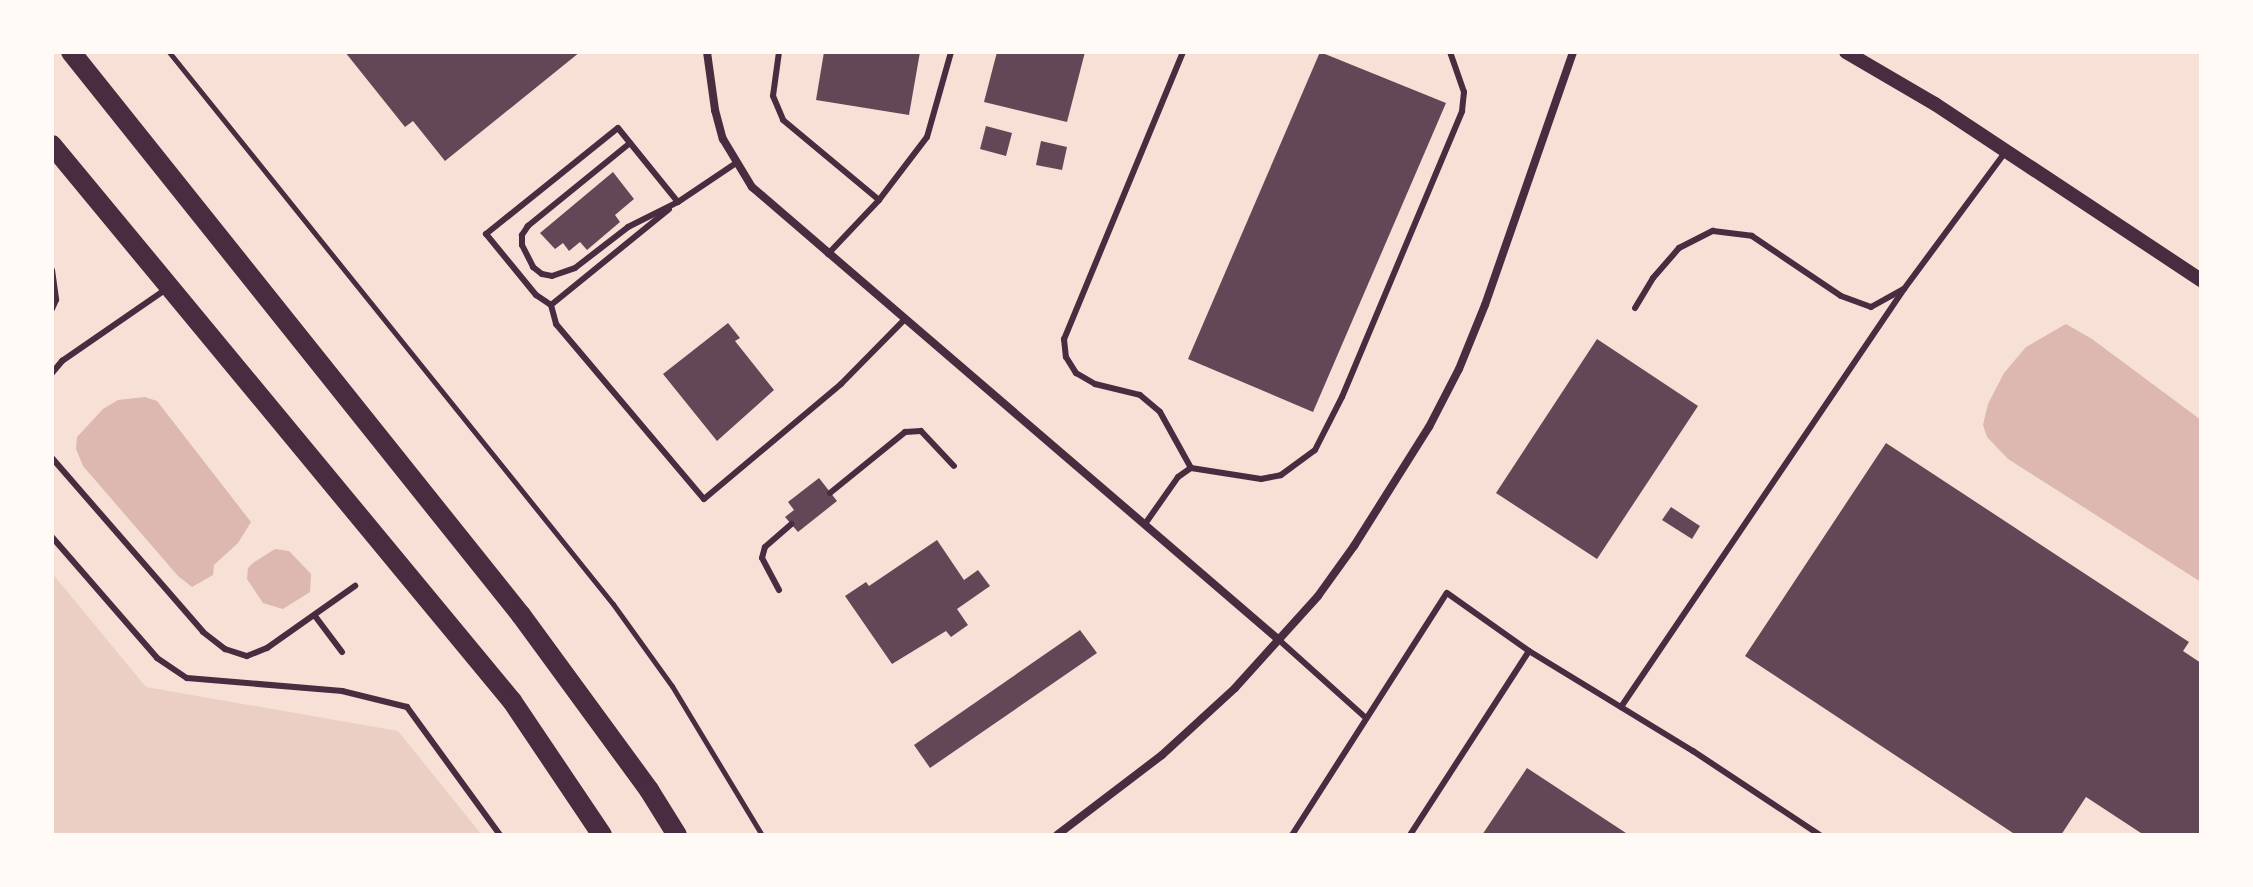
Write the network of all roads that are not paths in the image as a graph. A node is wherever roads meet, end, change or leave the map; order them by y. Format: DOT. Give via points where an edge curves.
graph roads {
  1 [pos="71,52"];
  2 [pos="707,52"];
  3 [pos="779,52"];
  4 [pos="951,52"];
  5 [pos="1183,52"];
  6 [pos="1450,52"];
  7 [pos="1573,52"];
  8 [pos="1846,52"];
  9 [pos="630,143"];
  10 [pos="52,145"];
  11 [pos="2006,151"];
  12 [pos="736,163"];
  13 [pos="879,200"];
  14 [pos="678,202"];
  15 [pos="828,254"];
  16 [pos="52,270"];
  17 [pos="2201,280"];
  18 [pos="169,287"];
  19 [pos="1904,289"];
  20 [pos="551,305"];
  21 [pos="1635,308"];
  22 [pos="52,309"];
  23 [pos="905,319"];
  24 [pos="52,373"];
  25 [pos="52,458"];
  26 [pos="954,466"];
  27 [pos="1191,468"];
  28 [pos="830,493"];
  29 [pos="791,524"];
  30 [pos="1145,524"];
  31 [pos="52,537"];
  32 [pos="355,586"];
  33 [pos="779,590"];
  34 [pos="315,616"];
  35 [pos="1279,640"];
  36 [pos="1529,651"];
  37 [pos="342,652"];
  38 [pos="1621,707"];
  39 [pos="1366,718"];
  40 [pos="500,835"];
  41 [pos="602,835"];
  42 [pos="677,835"];
  43 [pos="1057,835"];
  44 [pos="1292,835"];
  45 [pos="1410,835"];
  46 [pos="1820,835"];
  1 -- 42 [label="main road" via="521,615"];
  2 -- 12 [label="street" via="715,110"];
  3 -- 13 [label="lane" via="773,96 783,120"];
  4 -- 13 [label="lane" via="927,137"];
  5 -- 27 [label="lane" via="1064,339 1066,357 1076,373 1095,384 1140,395 1160,412"];
  6 -- 27 [label="lane" via="1464,92 1462,111 1315,450 1281,475 1261,479"];
  7 -- 35 [label="street" via="1485,305 1449,388 1354,546"];
  8 -- 11 [label="street"];
  9 -- 14 [label="lane"];
  9 -- 14 [label="lane" via="528,226 522,245 533,267 552,276 575,268 628,227"];
  9 -- 20 [label="lane" via="618,128 486,234 536,295"];
  10 -- 18 [label="main road"];
  11 -- 17 [label="street"];
  11 -- 19 [label="lane"];
  12 -- 14 [label="lane"];
  12 -- 15 [label="street" via="752,187"];
  13 -- 15 [label="lane"];
  14 -- 20 [label="lane"];
  15 -- 23 [label="street"];
  16 -- 22 [label="lane"];
  18 -- 24 [label="lane"];
  18 -- 41 [label="main road" via="512,701"];
  19 -- 21 [label="lane" via="1871,307 1841,296 1752,236 1713,231 1679,248"];
  19 -- 38 [label="lane"];
  20 -- 23 [label="lane" via="556,324 704,499 841,384"];
  23 -- 30 [label="street"];
  25 -- 34 [label="lane" via="203,632 225,649 247,656"];
  26 -- 28 [label="lane" via="921,431 905,432"];
  27 -- 30 [label="lane" via="1178,477"];
  29 -- 33 [label="lane" via="765,547 762,558"];
  30 -- 35 [label="street"];
  31 -- 40 [label="lane" via="157,658 187,678 342,691 407,707"];
  32 -- 34 [label="lane"];
  34 -- 37 [label="lane"];
  35 -- 39 [label="lane"];
  35 -- 43 [label="street" via="1162,755"];
  36 -- 38 [label="lane"];
  36 -- 39 [label="lane" via="1447,593"];
  36 -- 45 [label="lane"];
  38 -- 46 [label="lane"];
  39 -- 44 [label="lane"];
}
